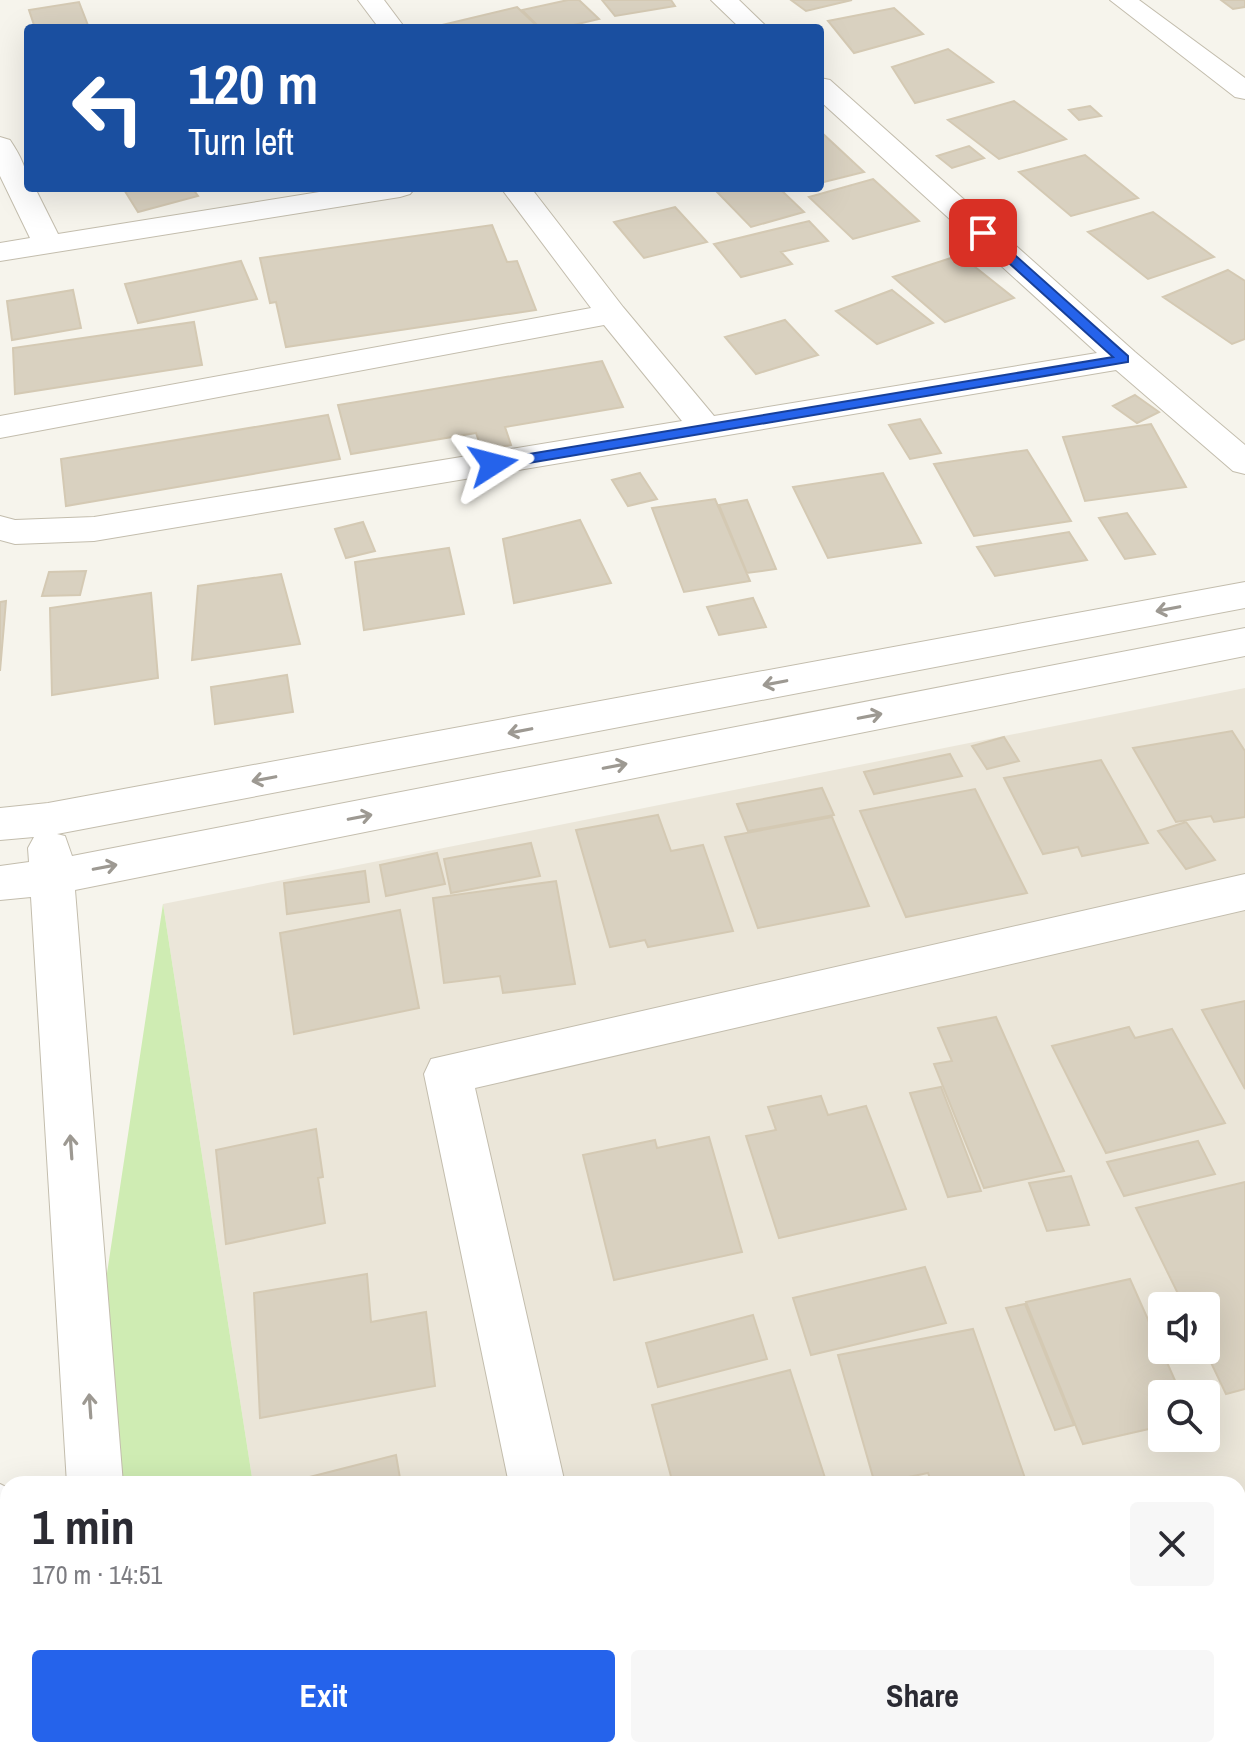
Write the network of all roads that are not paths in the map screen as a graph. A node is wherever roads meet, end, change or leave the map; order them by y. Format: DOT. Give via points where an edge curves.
graph roads {
  1 [pos="371,0"];
  2 [pos="724,0"];
  3 [pos="1123,0"];
  4 [pos="389,24"];
  5 [pos="751,24"];
  6 [pos="824,90"];
  7 [pos="1245,91"];
  8 [pos="0,146"];
  9 [pos="375,192"];
  10 [pos="519,192"];
  11 [pos="48,244"];
  12 [pos="0,252"];
  13 [pos="612,314"];
  14 [pos="1123,359"];
  15 [pos="0,427"];
  16 [pos="707,430"];
  17 [pos="1245,463"];
  18 [pos="0,528"];
  19 [pos="1245,595"];
  20 [pos="1245,642"];
  21 [pos="48,819"];
  22 [pos="0,824"];
  23 [pos="52,877"];
  24 [pos="0,883"];
  25 [pos="1245,892"];
  26 [pos="94,1476"];
  27 [pos="535,1476"];
  1 -- 4 [label="street"];
  2 -- 5 [label="street"];
  3 -- 7 [label="street"];
  6 -- 14 [label="street"];
  8 -- 11 [label="street"];
  9 -- 11 [label="street"];
  10 -- 13 [label="street"];
  11 -- 12 [label="street"];
  13 -- 15 [label="street"];
  13 -- 16 [label="street"];
  14 -- 16 [label="street"];
  14 -- 17 [label="street"];
  16 -- 18 [label="street" via="94,529"];
  19 -- 21 [label="street, one-way"];
  23 -- 20 [label="street, one-way"];
  21 -- 22 [label="street"];
  21 -- 23 [label="street"];
  23 -- 24 [label="street"];
  26 -- 23 [label="street, one-way"];
  25 -- 27 [label="street" via="448,1074"];
}
